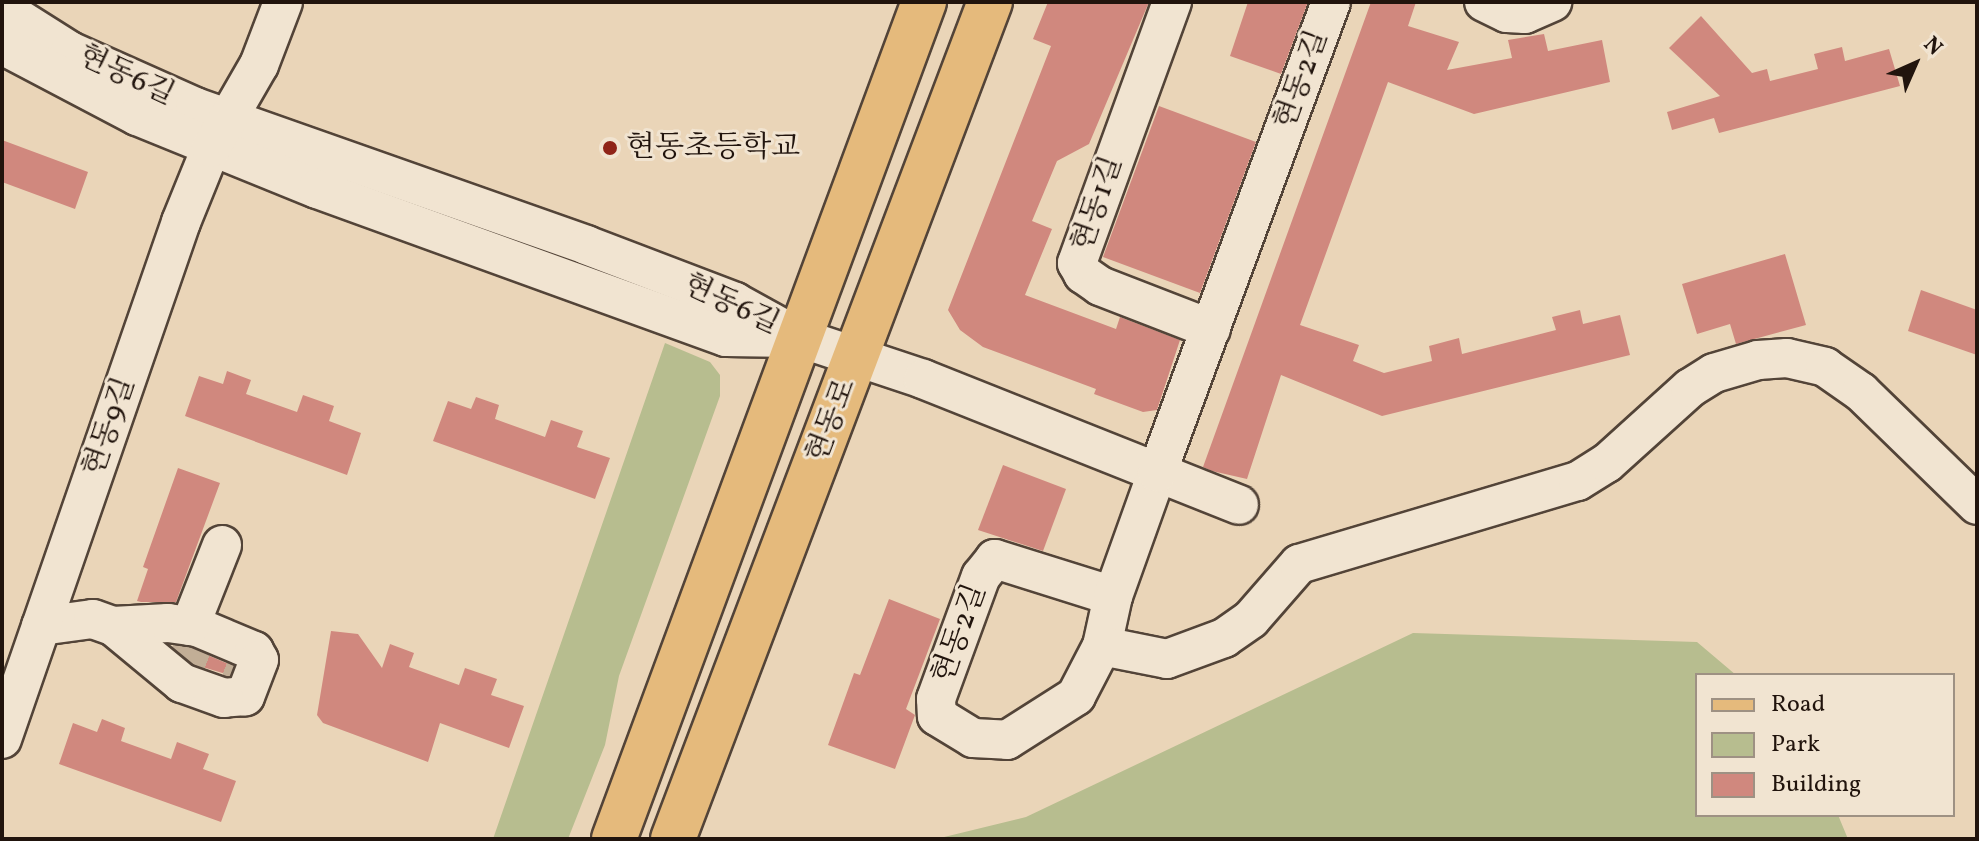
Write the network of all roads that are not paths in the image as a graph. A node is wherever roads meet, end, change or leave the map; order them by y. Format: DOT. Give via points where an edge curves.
graph roads {
  1 [pos="283,2"];
  2 [pos="924,2"];
  3 [pos="990,2"];
  4 [pos="1172,2"];
  5 [pos="1331,2"];
  6 [pos="1484,2"];
  7 [pos="1552,2"];
  8 [pos="2,8"];
  9 [pos="2,45"];
  10 [pos="220,134"];
  11 [pos="1211,329"];
  12 [pos="800,338"];
  13 [pos="857,356"];
  14 [pos="1157,473"];
  15 [pos="1239,505"];
  16 [pos="1977,505"];
  17 [pos="222,545"];
  18 [pos="1113,596"];
  19 [pos="41,626"];
  20 [pos="113,626"];
  21 [pos="181,636"];
  22 [pos="1102,646"];
  23 [pos="2,739"];
  24 [pos="614,839"];
  25 [pos="673,839"];
  1 -- 10 [label="street, 현동9길" via="259,65"];
  2 -- 12 [label="main road, 현동로"];
  3 -- 13 [label="main road, 현동로"];
  4 -- 11 [label="street, 현동1길" via="1077,263 1100,286"];
  5 -- 11 [label="street, 현동2길"];
  6 -- 7 [label="street" via="1507,13 1525,14"];
  8 -- 10 [label="street, 현동6길"];
  9 -- 10 [label="street, 현동6길" via="61,79"];
  10 -- 12 [label="street, 현동6길" via="726,337"];
  10 -- 19 [label="street, 현동9길"];
  11 -- 14 [label="street, 현동2길"];
  12 -- 13 [label="street"];
  12 -- 24 [label="main road, 현동로"];
  13 -- 14 [label="street"];
  13 -- 25 [label="main road, 현동로"];
  14 -- 15 [label="street"];
  14 -- 18 [label="street, 현동2길"];
  16 -- 22 [label="street" via="1861,392 1825,367 1787,358 1758,360 1714,373 1690,388 1617,455 1578,481 1299,564 1251,619 1224,638 1167,659"];
  17 -- 21 [label="street"];
  18 -- 22 [label="street, 현동2길"];
  18 -- 22 [label="street, 현동2길" via="995,559 981,576 936,699 937,716 973,738 1007,740 1069,704"];
  19 -- 20 [label="street" via="93,619"];
  19 -- 23 [label="street, 현동9길"];
  20 -- 21 [label="street"];
  20 -- 21 [label="street" via="182,683 224,698 245,696 259,660 254,651"];
}
